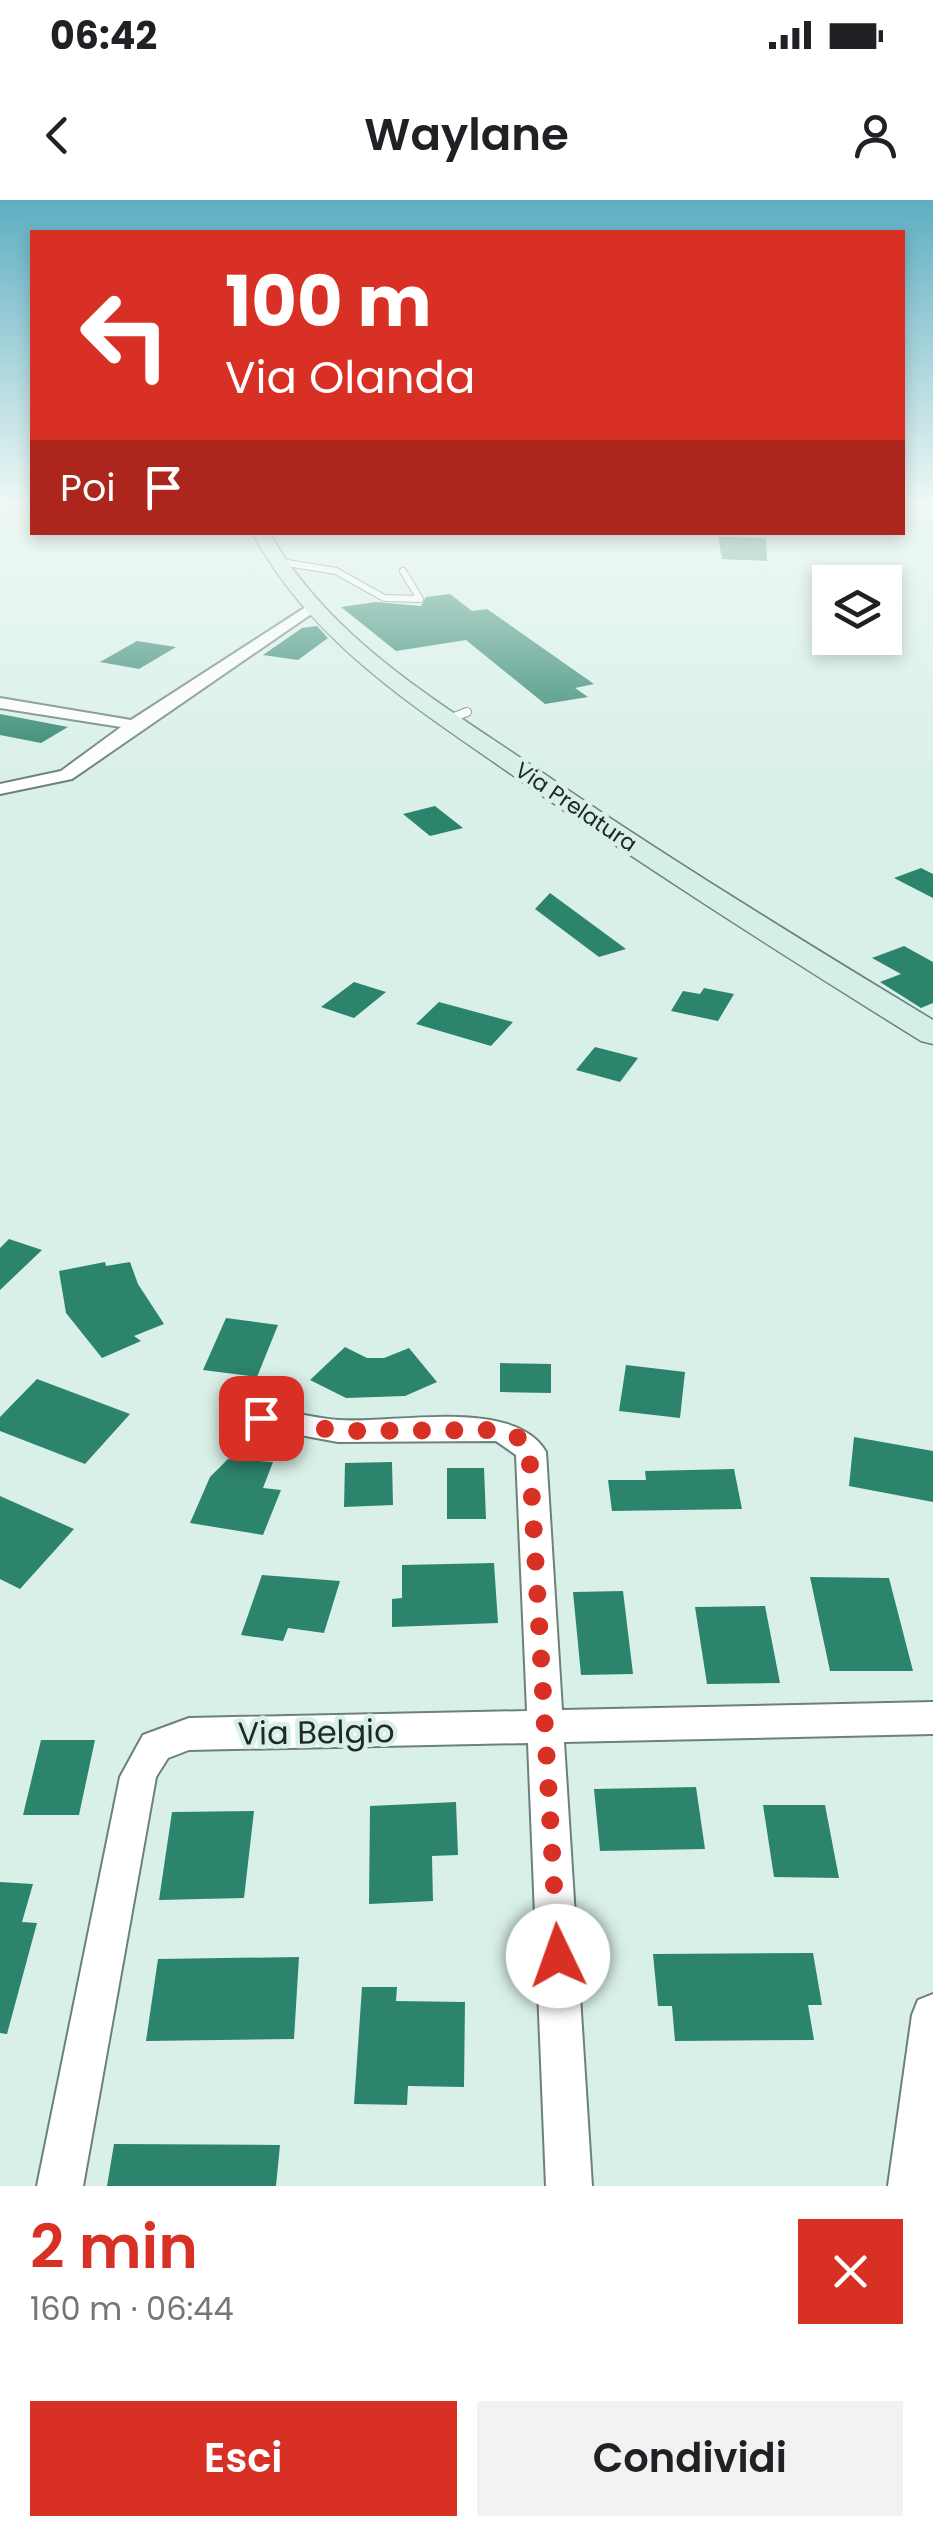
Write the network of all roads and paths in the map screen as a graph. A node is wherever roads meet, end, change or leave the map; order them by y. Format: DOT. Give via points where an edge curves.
graph roads {
  1 [pos="303,595"];
  2 [pos="378,595"];
  3 [pos="419,595"];
  4 [pos="312,606"];
  5 [pos="0,702"];
  6 [pos="134,725"];
  7 [pos="0,789"];
  8 [pos="933,1034"];
  9 [pos="261,1418"];
  10 [pos="933,1718"];
  11 [pos="546,1726"];
  12 [pos="933,2015"];
  13 [pos="914,2136"];
  14 [pos="60,2186"];
  15 [pos="570,2186"];
  16 [pos="910,2186"];
  17 [pos="918,2186"];
  1 -- 4 [label="street, Via Prelatura"];
  2 -- 3 [label="lane" via="417,600"];
  4 -- 6 [label="street"];
  4 -- 8 [label="street, Via Prelatura" via="361,652 458,716 585,815"];
  5 -- 6 [label="street"];
  6 -- 7 [label="street" via="66,775"];
  9 -- 11 [label="street" via="338,1431 499,1430 525,1442 531,1452"];
  10 -- 11 [label="street, Via Belgio"];
  11 -- 14 [label="street, Via Belgio" via="178,1735 153,1747 138,1777"];
  11 -- 15 [label="street"];
  12 -- 13 [label="street"];
  13 -- 16 [label="street"];
  13 -- 17 [label="street"];
}
